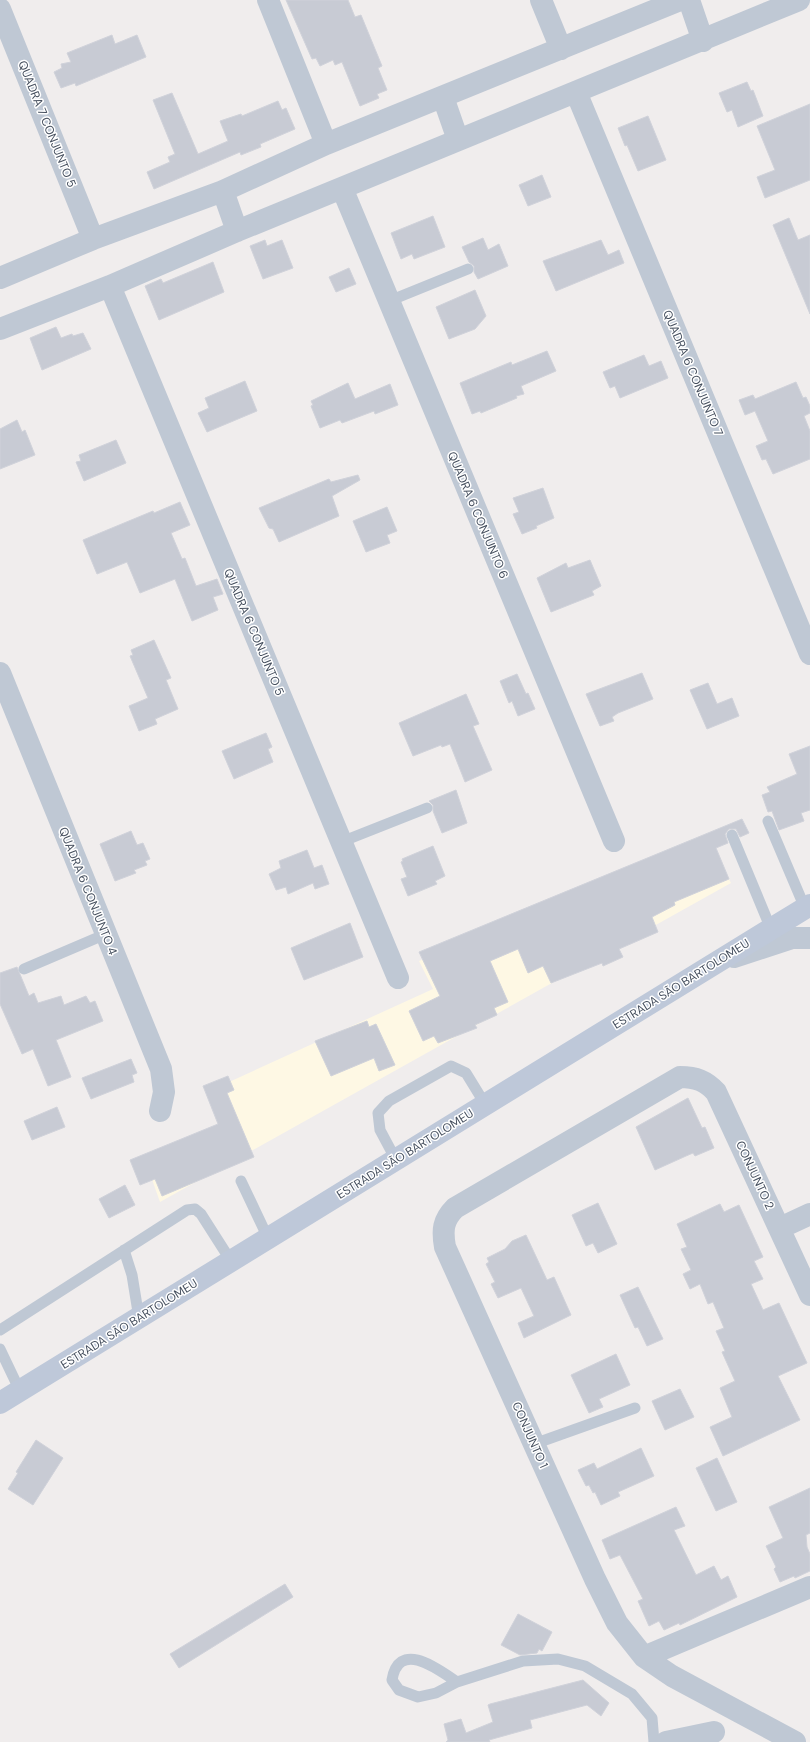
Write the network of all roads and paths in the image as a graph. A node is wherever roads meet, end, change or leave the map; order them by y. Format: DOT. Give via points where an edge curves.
graph roads {
  1 [pos="268,0"];
  2 [pos="541,0"];
  3 [pos="680,0"];
  4 [pos="689,0"];
  5 [pos="800,0"];
  6 [pos="1,13"];
  7 [pos="703,41"];
  8 [pos="561,49"];
  9 [pos="576,92"];
  10 [pos="443,97"];
  11 [pos="458,140"];
  12 [pos="326,144"];
  13 [pos="342,188"];
  14 [pos="223,191"];
  15 [pos="237,231"];
  16 [pos="93,240"];
  17 [pos="468,269"];
  18 [pos="0,278"];
  19 [pos="110,286"];
  20 [pos="389,301"];
  21 [pos="0,328"];
  22 [pos="810,654"];
  23 [pos="0,673"];
  24 [pos="427,808"];
  25 [pos="768,821"];
  26 [pos="732,835"];
  27 [pos="614,841"];
  28 [pos="341,842"];
  29 [pos="808,908"];
  30 [pos="771,929"];
  31 [pos="106,934"];
  32 [pos="810,938"];
  33 [pos="712,964"];
  34 [pos="24,968"];
  35 [pos="398,978"];
  36 [pos="680,1077"];
  37 [pos="486,1104"];
  38 [pos="160,1111"];
  39 [pos="396,1160"];
  40 [pos="241,1181"];
  41 [pos="810,1214"];
  42 [pos="780,1228"];
  43 [pos="268,1238"];
  44 [pos="124,1250"];
  45 [pos="231,1262"];
  46 [pos="810,1295"];
  47 [pos="139,1318"];
  48 [pos="0,1330"];
  49 [pos="0,1349"];
  50 [pos="20,1391"];
  51 [pos="0,1404"];
  52 [pos="635,1408"];
  53 [pos="534,1444"];
  54 [pos="810,1587"];
  55 [pos="644,1657"];
  56 [pos="457,1682"];
  57 [pos="714,1732"];
  58 [pos="654,1742"];
  59 [pos="666,1742"];
  60 [pos="795,1742"];
  1 -- 12 [label="street"];
  2 -- 8 [label="street"];
  3 -- 8 [label="street"];
  4 -- 7 [label="street"];
  5 -- 7 [label="street"];
  6 -- 16 [label="street, QUADRA 7 CONJUNTO 5"];
  7 -- 9 [label="street"];
  8 -- 10 [label="street"];
  9 -- 11 [label="street"];
  9 -- 22 [label="street, QUADRA 6 CONJUNTO 7"];
  10 -- 11 [label="street"];
  10 -- 12 [label="street"];
  11 -- 13 [label="street"];
  12 -- 14 [label="street"];
  13 -- 15 [label="street"];
  13 -- 20 [label="street, QUADRA 6 CONJUNTO 6"];
  14 -- 15 [label="street"];
  14 -- 16 [label="street"];
  15 -- 19 [label="street"];
  16 -- 18 [label="street"];
  17 -- 20 [label="lane"];
  19 -- 21 [label="street"];
  19 -- 28 [label="street, QUADRA 6 CONJUNTO 5"];
  20 -- 27 [label="street, QUADRA 6 CONJUNTO 6"];
  23 -- 31 [label="street, QUADRA 6 CONJUNTO 4"];
  24 -- 28 [label="lane"];
  25 -- 29 [label="lane"];
  26 -- 30 [label="lane"];
  28 -- 35 [label="street, QUADRA 6 CONJUNTO 5"];
  29 -- 30 [label="street, ESTRADA SÃO BARTOLOMEU"];
  30 -- 33 [label="street, ESTRADA SÃO BARTOLOMEU"];
  31 -- 34 [label="lane"];
  31 -- 38 [label="street, QUADRA 6 CONJUNTO 4" via="161,1069 164,1092"];
  32 -- 33 [label="street" via="792,938"];
  33 -- 37 [label="street, ESTRADA SÃO BARTOLOMEU"];
  36 -- 42 [label="street, CONJUNTO 2" via="696,1078 716,1092"];
  36 -- 53 [label="street, CONJUNTO 1" via="455,1208 447,1216 444,1224 445,1246"];
  37 -- 39 [label="street, ESTRADA SÃO BARTOLOMEU"];
  37 -- 39 [label="lane" via="466,1072 451,1066 389,1101 378,1113 380,1130"];
  39 -- 43 [label="street, ESTRADA SÃO BARTOLOMEU"];
  40 -- 43 [label="lane"];
  41 -- 42 [label="street"];
  42 -- 46 [label="street, CONJUNTO 2"];
  43 -- 45 [label="street, ESTRADA SÃO BARTOLOMEU"];
  44 -- 45 [label="lane" via="187,1210 195,1209 201,1214"];
  44 -- 47 [label="lane" via="132,1275"];
  44 -- 48 [label="lane"];
  45 -- 47 [label="street, ESTRADA SÃO BARTOLOMEU"];
  47 -- 50 [label="street, ESTRADA SÃO BARTOLOMEU"];
  49 -- 50 [label="lane"];
  50 -- 51 [label="street, ESTRADA SÃO BARTOLOMEU"];
  52 -- 53 [label="lane"];
  53 -- 55 [label="street, CONJUNTO 1" via="595,1579 618,1623"];
  54 -- 55 [label="street"];
  55 -- 60 [label="street, CONJUNTO 1" via="672,1676"];
  56 -- 56 [label="lane" via="436,1693 418,1698 399,1690 392,1680 394,1670 403,1661 417,1658 430,1663"];
  56 -- 58 [label="lane" via="523,1661 558,1659 585,1666 632,1694 652,1718"];
  57 -- 59 [label="street"];
}
